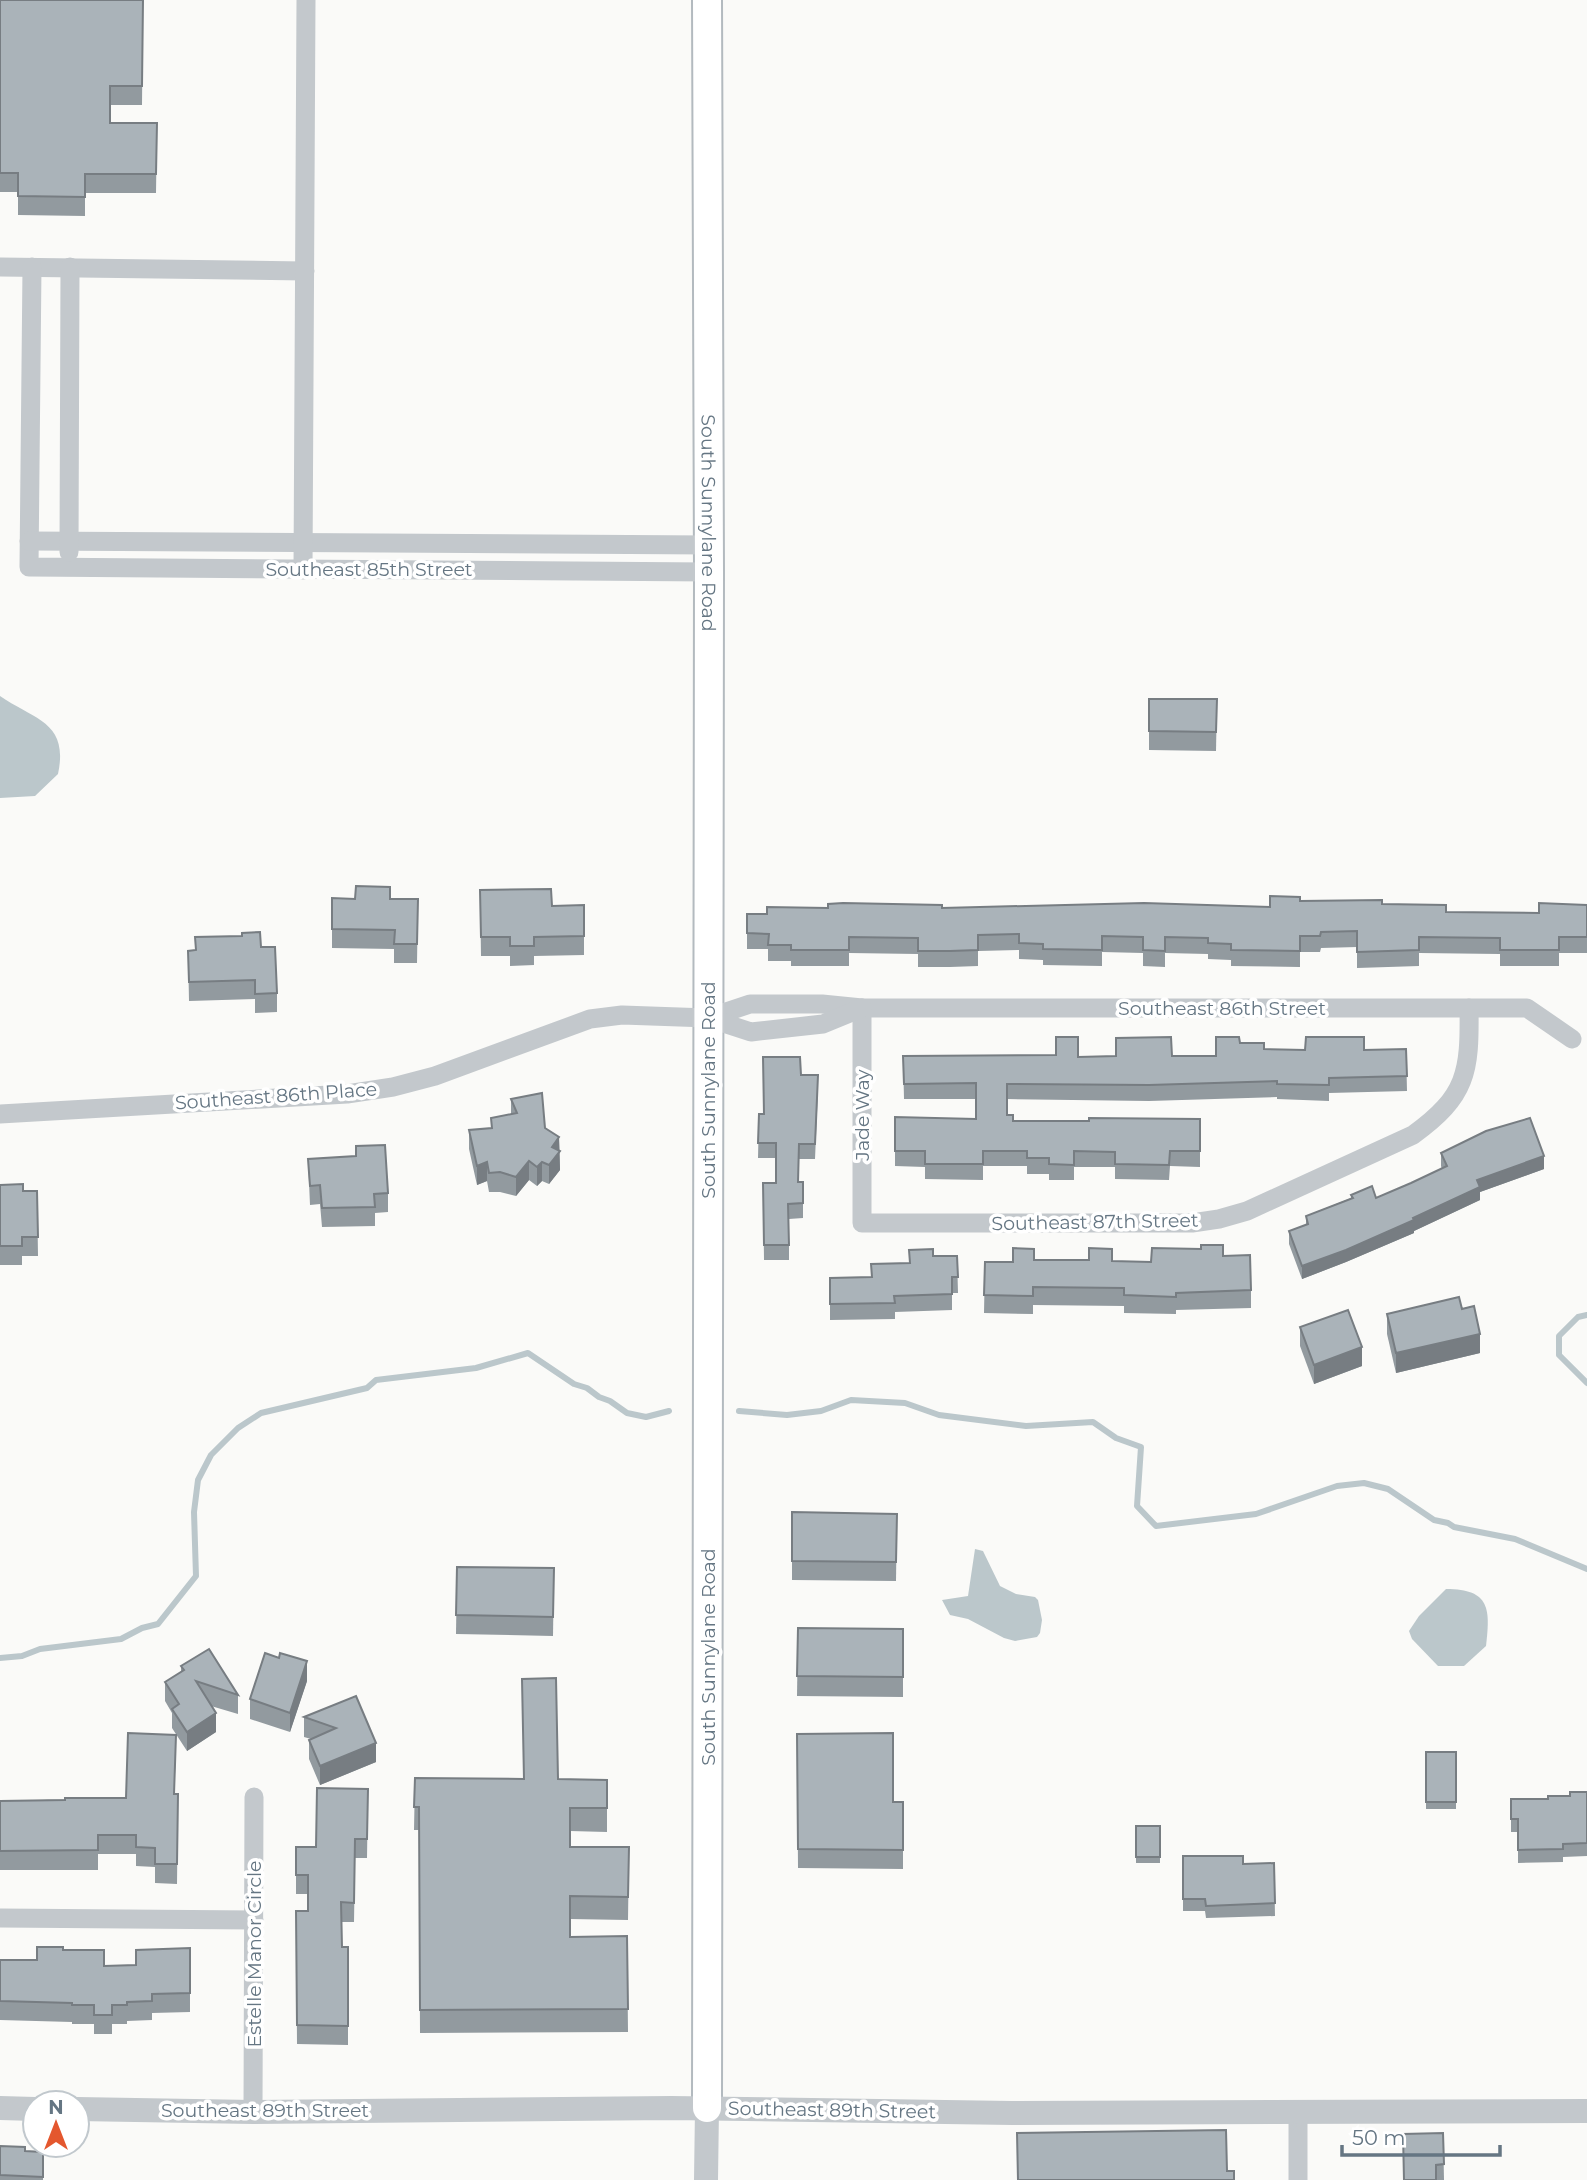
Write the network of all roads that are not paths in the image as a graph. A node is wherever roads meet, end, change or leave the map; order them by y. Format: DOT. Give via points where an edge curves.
graph roads {
  1 [pos="306,0"];
  2 [pos="707,0"];
  3 [pos="0,267"];
  4 [pos="32,267"];
  5 [pos="70,267"];
  6 [pos="305,271"];
  7 [pos="29,541"];
  8 [pos="69,541"];
  9 [pos="303,542"];
  10 [pos="497,543"];
  11 [pos="709,558"];
  12 [pos="68,567"];
  13 [pos="497,569"];
  14 [pos="303,570"];
  15 [pos="862,1008"];
  16 [pos="1469,1008"];
  17 [pos="708,1017"];
  18 [pos="1572,1040"];
  19 [pos="0,1114"];
  20 [pos="862,1223"];
  21 [pos="254,1797"];
  22 [pos="0,1918"];
  23 [pos="254,1920"];
  24 [pos="0,2108"];
  25 [pos="707,2108"];
  26 [pos="21,2109"];
  27 [pos="91,2109"];
  28 [pos="1587,2111"];
  29 [pos="253,2112"];
  30 [pos="1298,2112"];
  31 [pos="706,2180"];
  32 [pos="1298,2180"];
  1 -- 6 [label="street"];
  2 -- 11 [label="main road, South Sunnylane Road"];
  3 -- 4 [label="street"];
  4 -- 5 [label="street"];
  4 -- 7 [label="street"];
  5 -- 6 [label="street"];
  5 -- 8 [label="street"];
  6 -- 9 [label="street"];
  7 -- 8 [label="street, Southeast 85th Street"];
  7 -- 12 [label="street, Southeast 85th Street" via="29,566"];
  8 -- 9 [label="street, Southeast 85th Street"];
  8 -- 12 [label="street"];
  9 -- 10 [label="street, Southeast 85th Street"];
  9 -- 14 [label="street"];
  10 -- 11 [label="street, Southeast 85th Street"];
  10 -- 13 [label="street"];
  11 -- 13 [label="street, Southeast 85th Street"];
  11 -- 17 [label="main road, South Sunnylane Road"];
  12 -- 14 [label="street, Southeast 85th Street"];
  13 -- 14 [label="street, Southeast 85th Street"];
  15 -- 16 [label="street, Southeast 86th Street"];
  15 -- 17 [label="street, Southeast 86th Street" via="750,1004"];
  15 -- 17 [label="street, Southeast 86th Street" via="823,1024 751,1032"];
  15 -- 20 [label="street, Jade Way"];
  16 -- 18 [label="street, Southeast 86th Street" via="1527,1008"];
  16 -- 20 [label="street, Southeast 87th Street" via="1470,1041 1463,1083 1437,1118 1413,1135 1247,1211 1192,1223"];
  17 -- 19 [label="street, Southeast 86th Place" via="590,1019 435,1076 347,1094"];
  17 -- 25 [label="main road, South Sunnylane Road"];
  21 -- 23 [label="street, Estelle Manor Circle"];
  22 -- 23 [label="street"];
  23 -- 29 [label="street, Estelle Manor Circle"];
  24 -- 26 [label="street"];
  25 -- 29 [label="street, Southeast 89th Street"];
  25 -- 30 [label="street, Southeast 89th Street"];
  25 -- 31 [label="street, South Sunnylane Road"];
  27 -- 29 [label="street, Southeast 89th Street"];
  28 -- 30 [label="street, Southeast 89th Street"];
  30 -- 32 [label="street"];
}
